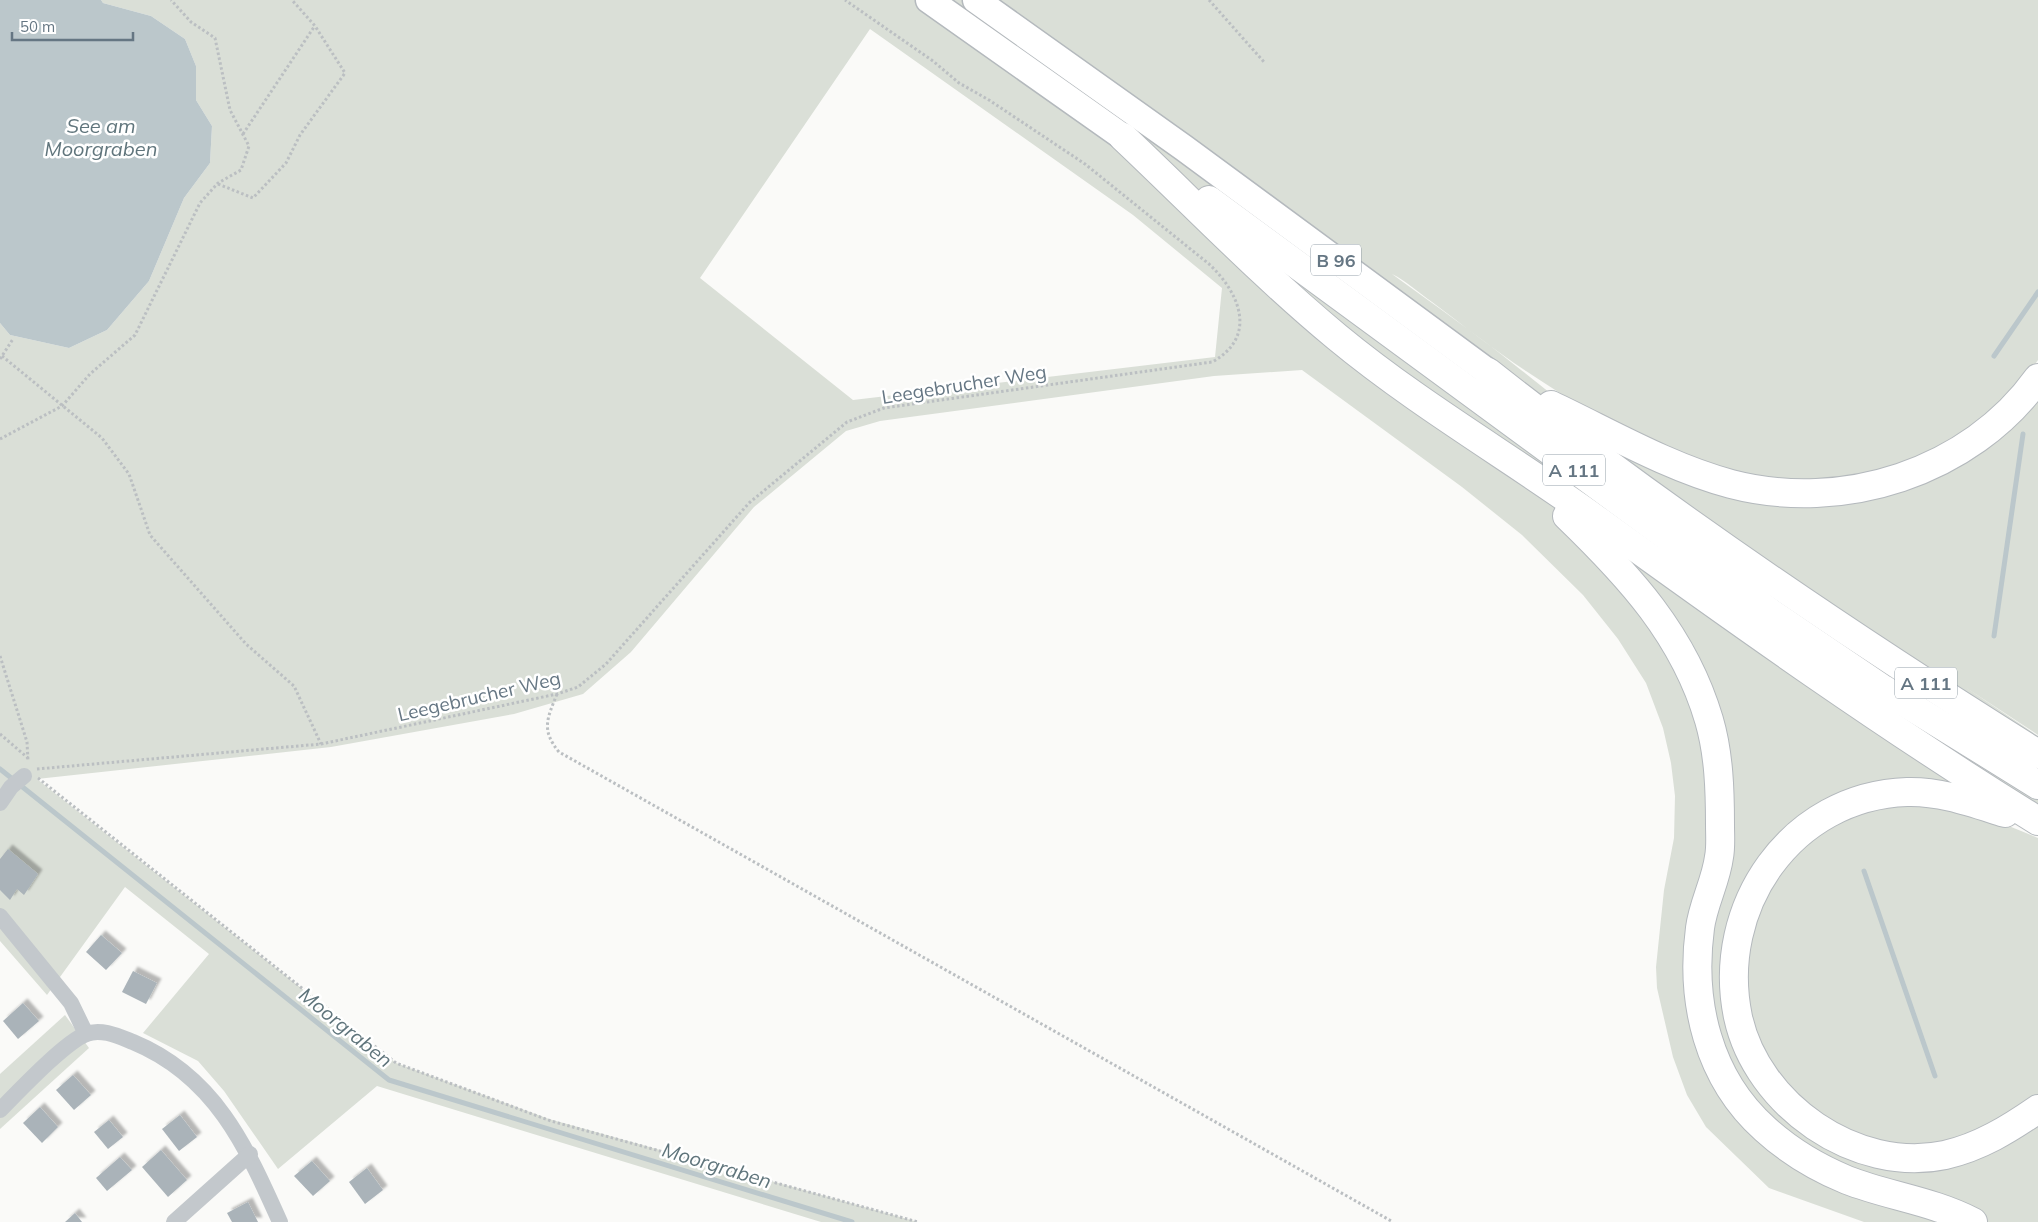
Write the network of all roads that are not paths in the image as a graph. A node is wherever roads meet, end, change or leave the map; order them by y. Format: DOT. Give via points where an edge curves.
graph roads {
  1 [pos="929,0"];
  2 [pos="976,0"];
  3 [pos="1123,137"];
  4 [pos="1488,372"];
  5 [pos="2038,378"];
  6 [pos="1502,455"];
  7 [pos="2038,754"];
  8 [pos="26,773"];
  9 [pos="2038,785"];
  10 [pos="0,802"];
  11 [pos="2038,823"];
  12 [pos="0,916"];
  13 [pos="86,1034"];
  14 [pos="2038,1109"];
  15 [pos="0,1110"];
  16 [pos="250,1154"];
  17 [pos="174,1222"];
  18 [pos="280,1222"];
  19 [pos="1973,1222"];
  1 -- 3 [label="highway"];
  2 -- 4 [label="highway, B 96" via="1184,148"];
  3 -- 6 [label="highway" via="1322,325"];
  3 -- 9 [label="highway, A 111" via="1762,607 1883,689"];
  4 -- 5 [label="highway" via="1691,470 1749,488 1810,494 1838,492 1883,482 1917,472 1947,458 1993,427"];
  4 -- 7 [label="highway, A 111" via="1815,611"];
  6 -- 11 [label="highway" via="1786,657"];
  6 -- 19 [label="highway" via="1605,552 1643,594 1681,651 1710,721 1718,767 1720,857 1700,926 1696,976 1700,1013 1710,1050 1729,1087 1764,1129 1798,1155 1846,1180 1955,1213"];
  8 -- 10 [label="street"];
  11 -- 14 [label="highway" via="1926,792 1876,796 1844,806 1798,835 1764,873 1741,924 1734,963 1738,1018 1760,1070 1796,1112 1846,1143 1896,1156 1943,1155 2004,1133"];
  12 -- 13 [label="street" via="71,1002"];
  13 -- 15 [label="street" via="66,1048"];
  13 -- 16 [label="street" via="100,1030 128,1040 157,1053 179,1068 200,1085"];
  16 -- 17 [label="street"];
  16 -- 18 [label="street"];
}
